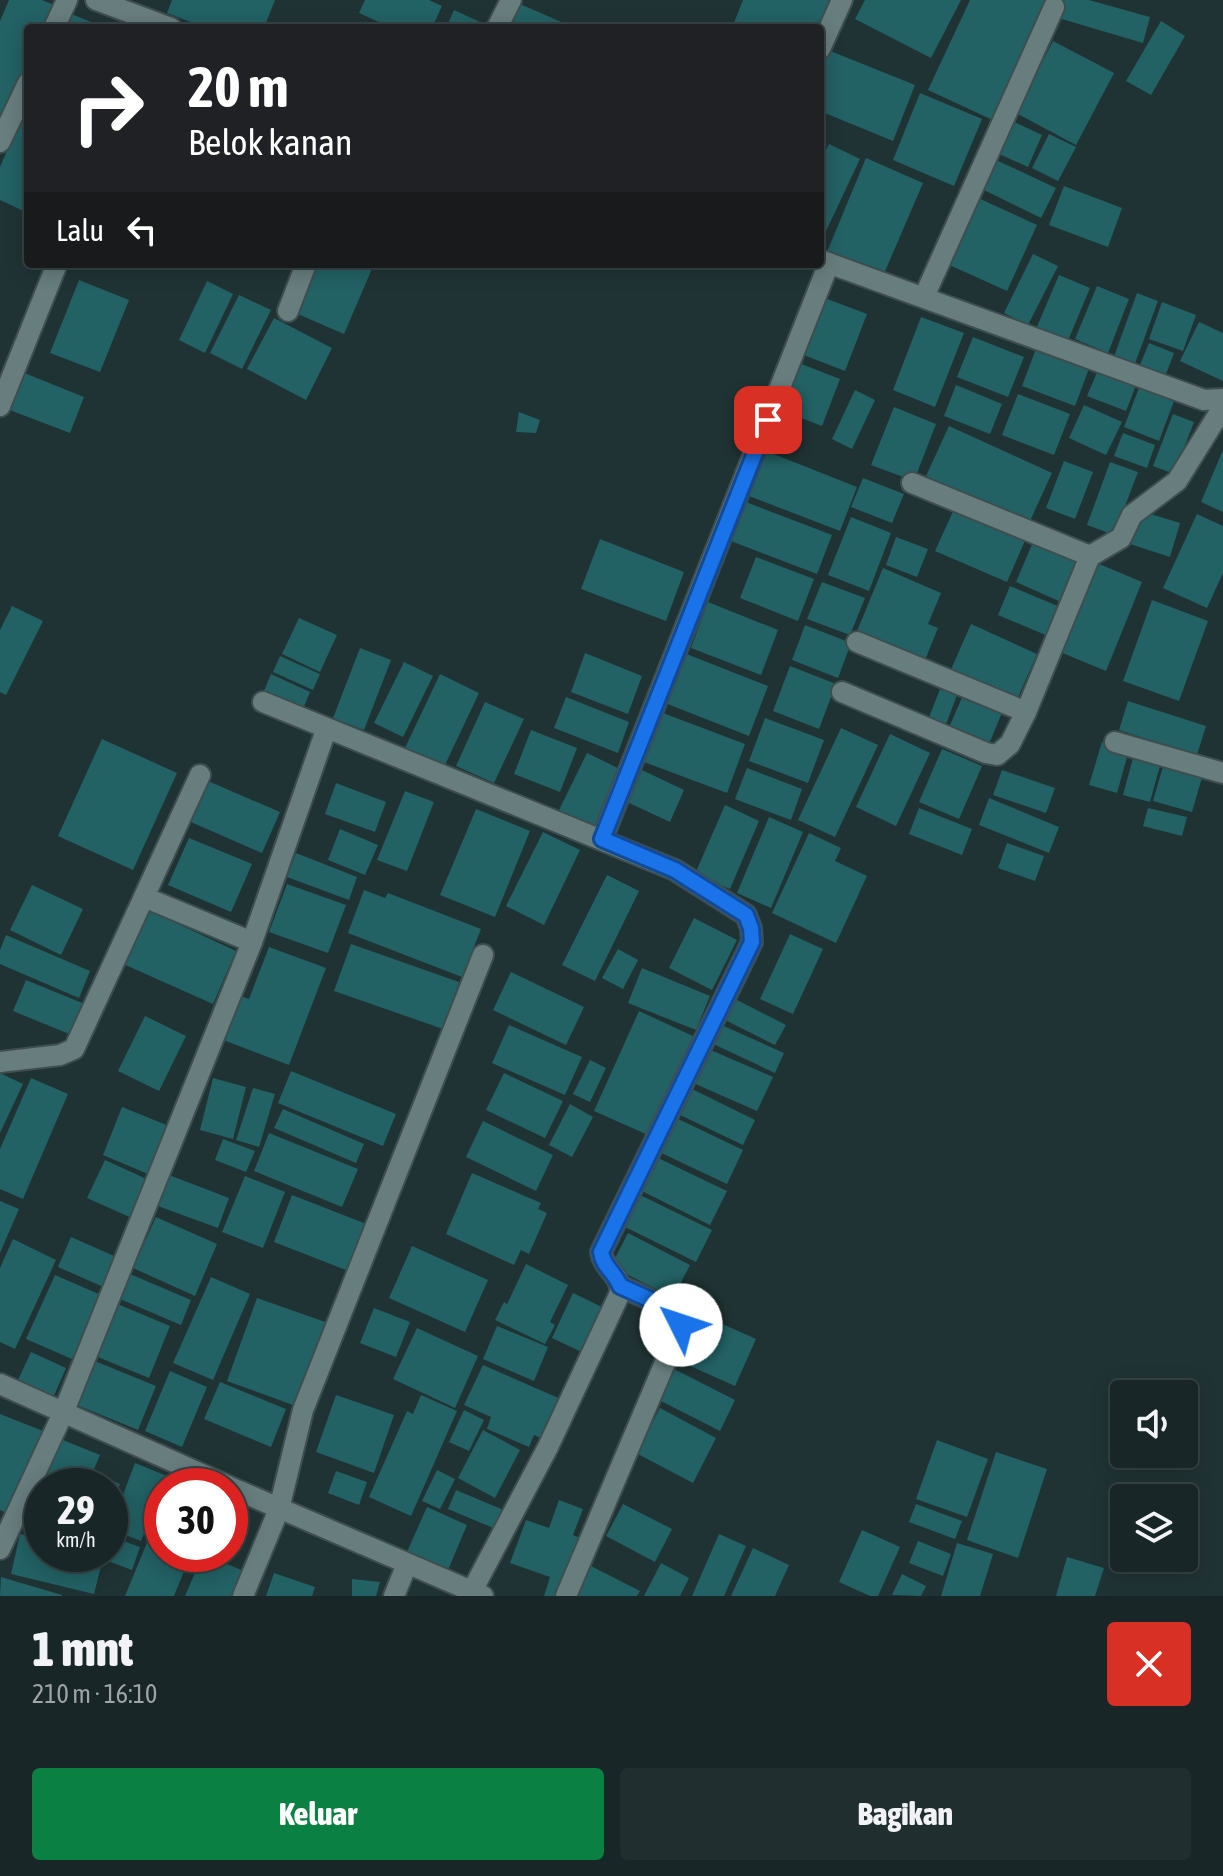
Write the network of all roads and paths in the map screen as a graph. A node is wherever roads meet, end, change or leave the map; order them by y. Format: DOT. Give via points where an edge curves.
graph roads {
  1 [pos="67,0"];
  2 [pos="96,0"];
  3 [pos="511,0"];
  4 [pos="842,0"];
  5 [pos="1054,7"];
  6 [pos="56,24"];
  7 [pos="154,24"];
  8 [pos="499,24"];
  9 [pos="824,40"];
  10 [pos="24,91"];
  11 [pos="0,142"];
  12 [pos="825,262"];
  13 [pos="55,268"];
  14 [pos="304,268"];
  15 [pos="823,268"];
  16 [pos="924,297"];
  17 [pos="288,311"];
  18 [pos="1223,399"];
  19 [pos="0,406"];
  20 [pos="1223,407"];
  21 [pos="912,483"];
  22 [pos="1090,556"];
  23 [pos="857,642"];
  24 [pos="842,692"];
  25 [pos="263,702"];
  26 [pos="1026,712"];
  27 [pos="326,730"];
  28 [pos="1115,742"];
  29 [pos="1223,773"];
  30 [pos="200,775"];
  31 [pos="602,839"];
  32 [pos="144,897"];
  33 [pos="252,942"];
  34 [pos="483,955"];
  35 [pos="0,1062"];
  36 [pos="620,1286"];
  37 [pos="0,1384"];
  38 [pos="64,1411"];
  39 [pos="189,1468"];
  40 [pos="248,1495"];
  41 [pos="279,1509"];
  42 [pos="0,1549"];
  43 [pos="407,1564"];
  44 [pos="478,1594"];
  45 [pos="243,1596"];
  46 [pos="394,1596"];
  47 [pos="566,1596"];
  1 -- 6 [label="street"];
  2 -- 7 [label="street"];
  3 -- 8 [label="street"];
  4 -- 9 [label="street"];
  5 -- 16 [label="street"];
  10 -- 11 [label="street"];
  12 -- 16 [label="street"];
  13 -- 19 [label="street"];
  14 -- 17 [label="street"];
  15 -- 31 [label="street"];
  16 -- 18 [label="street" via="1204,400"];
  20 -- 22 [label="street" via="1177,481 1132,515 1121,538"];
  21 -- 22 [label="street"];
  22 -- 26 [label="street"];
  23 -- 26 [label="street"];
  24 -- 26 [label="street" via="997,755"];
  25 -- 27 [label="street"];
  27 -- 31 [label="street"];
  27 -- 33 [label="street"];
  28 -- 29 [label="street"];
  30 -- 32 [label="street"];
  31 -- 36 [label="street" via="675,870 746,915 752,942 601,1252 602,1263"];
  32 -- 33 [label="street"];
  32 -- 35 [label="street" via="74,1049"];
  33 -- 38 [label="street"];
  34 -- 41 [label="street" via="303,1410"];
  36 -- 44 [label="street"];
  36 -- 47 [label="street" via="673,1310 681,1325"];
  37 -- 38 [label="street"];
  38 -- 39 [label="street"];
  38 -- 42 [label="street"];
  40 -- 41 [label="street"];
  41 -- 43 [label="street"];
  41 -- 45 [label="street"];
  43 -- 44 [label="street"];
  43 -- 46 [label="street"];
}
